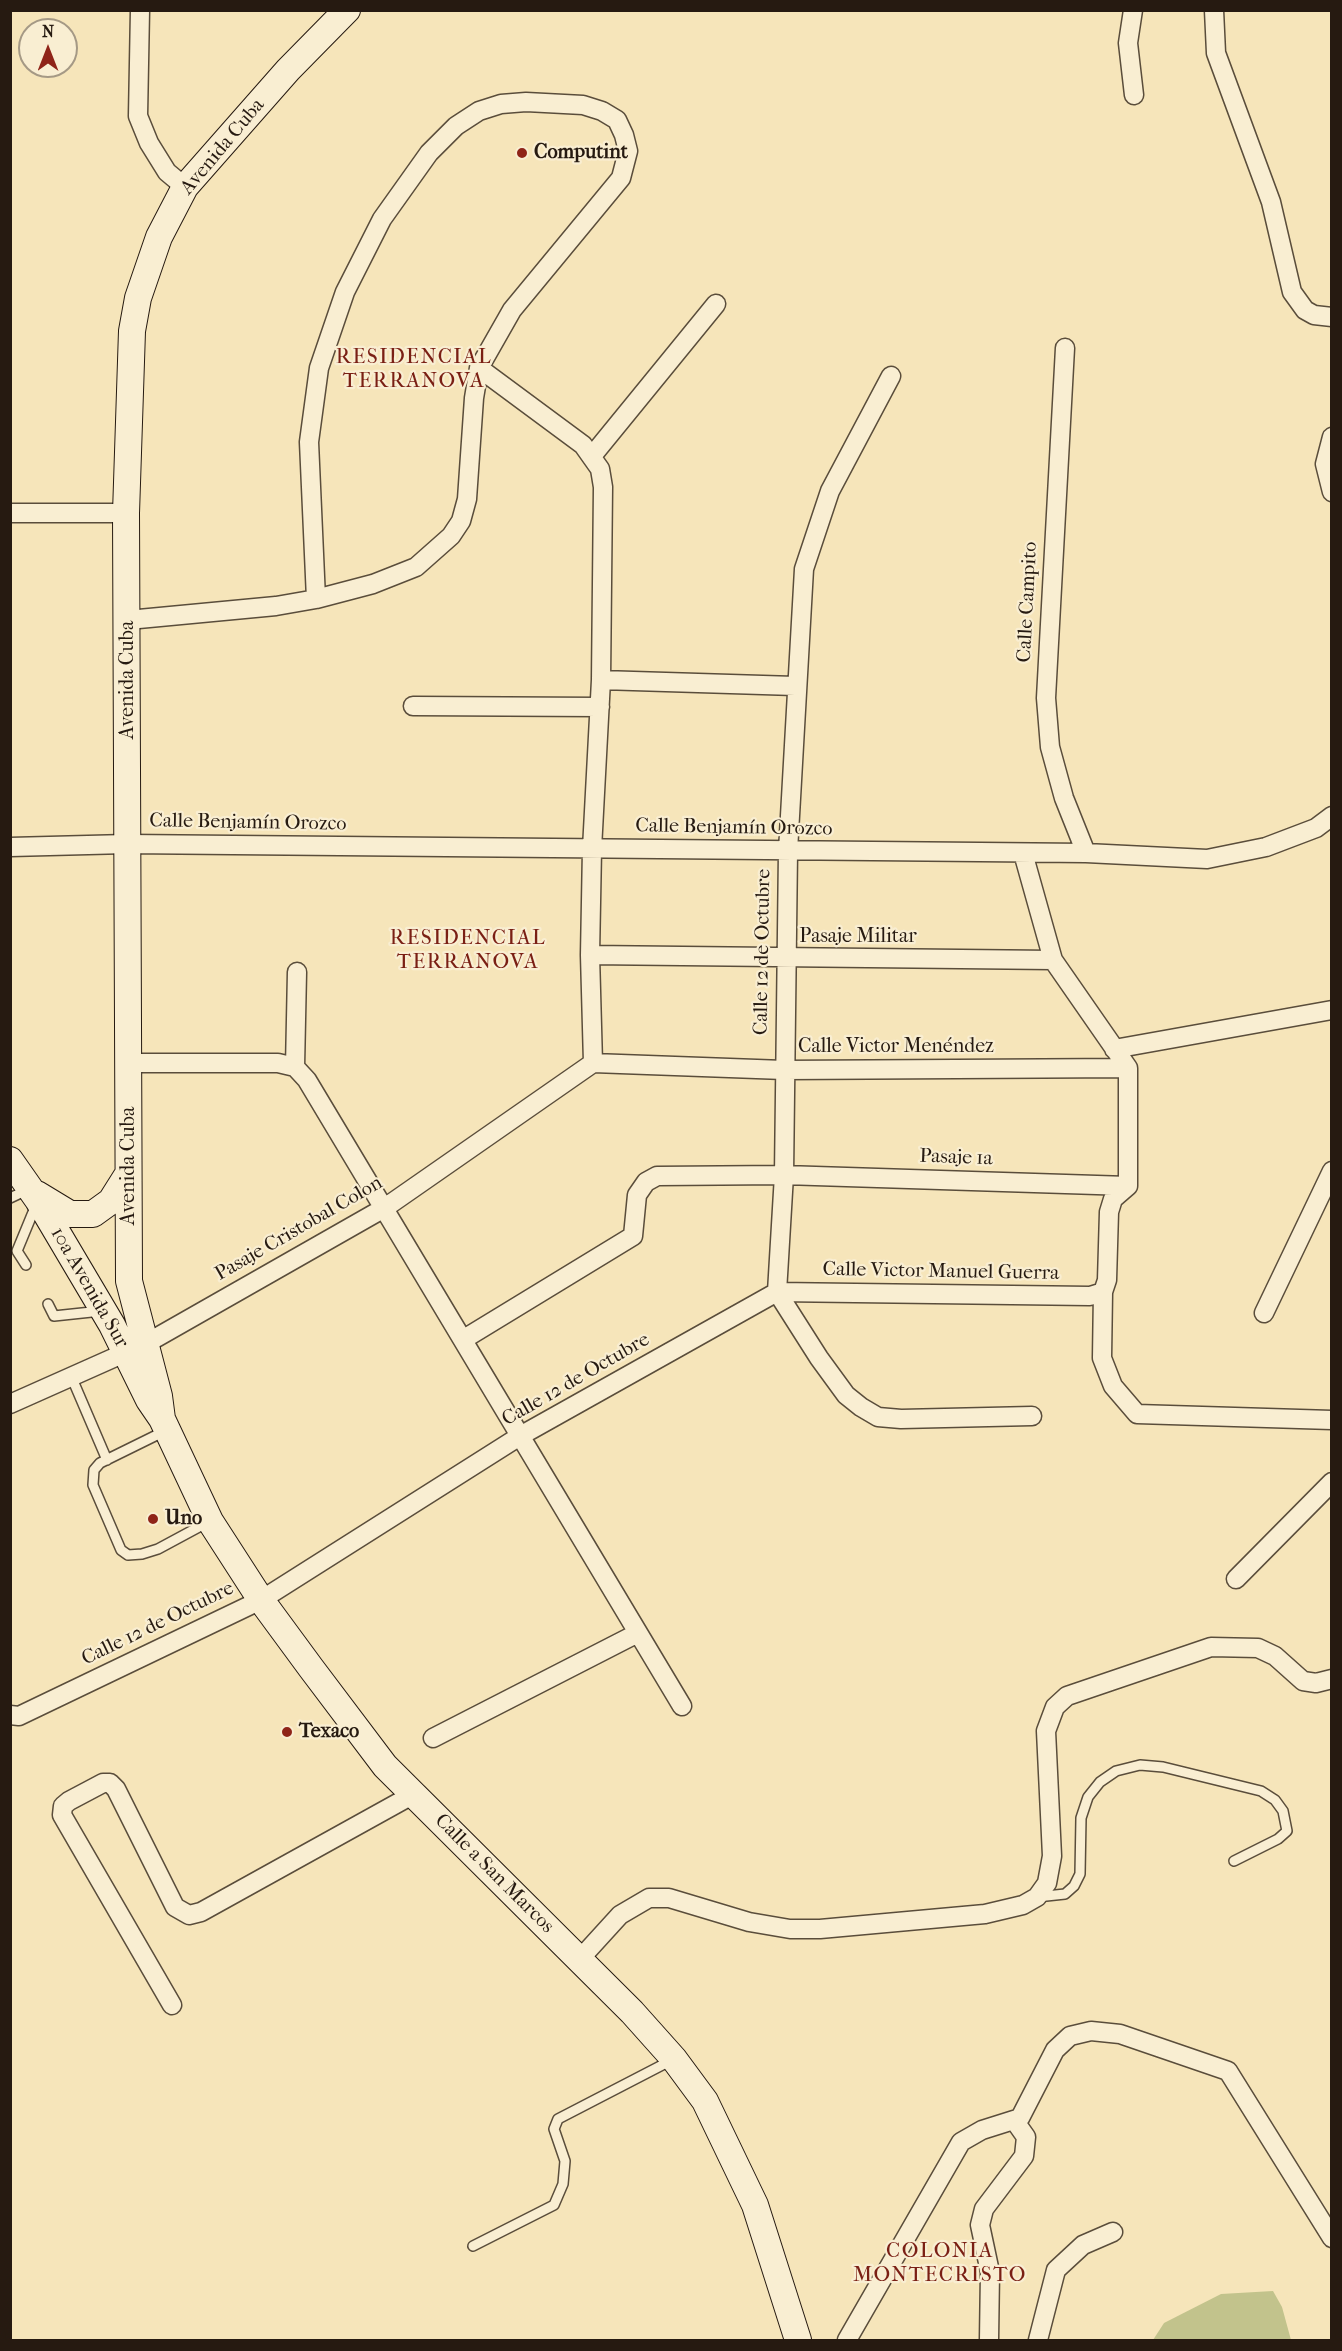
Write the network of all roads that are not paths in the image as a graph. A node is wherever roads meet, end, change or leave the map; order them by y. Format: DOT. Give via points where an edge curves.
graph roads {
  1 [pos="140,10"];
  2 [pos="347,10"];
  3 [pos="1133,10"];
  4 [pos="1214,10"];
  5 [pos="1134,95"];
  6 [pos="185,187"];
  7 [pos="716,304"];
  8 [pos="1332,317"];
  9 [pos="1065,348"];
  10 [pos="479,368"];
  11 [pos="891,376"];
  12 [pos="1332,437"];
  13 [pos="592,456"];
  14 [pos="1332,492"];
  15 [pos="10,513"];
  16 [pos="126,513"];
  17 [pos="315,599"];
  18 [pos="128,620"];
  19 [pos="601,680"];
  20 [pos="795,686"];
  21 [pos="413,706"];
  22 [pos="600,707"];
  23 [pos="1332,816"];
  24 [pos="127,844"];
  25 [pos="10,847"];
  26 [pos="592,849"];
  27 [pos="788,851"];
  28 [pos="1023,853"];
  29 [pos="1086,853"];
  30 [pos="590,955"];
  31 [pos="786,958"];
  32 [pos="1053,960"];
  33 [pos="297,972"];
  34 [pos="1332,1010"];
  35 [pos="1114,1049"];
  36 [pos="128,1063"];
  37 [pos="593,1064"];
  38 [pos="295,1067"];
  39 [pos="1128,1068"];
  40 [pos="784,1070"];
  41 [pos="10,1160"];
  42 [pos="1332,1171"];
  43 [pos="128,1174"];
  44 [pos="784,1175"];
  45 [pos="1128,1186"];
  46 [pos="28,1195"];
  47 [pos="386,1207"];
  48 [pos="26,1265"];
  49 [pos="777,1292"];
  50 [pos="1103,1292"];
  51 [pos="48,1304"];
  52 [pos="104,1311"];
  53 [pos="1264,1313"];
  54 [pos="464,1339"];
  55 [pos="136,1347"];
  56 [pos="71,1376"];
  57 [pos="10,1404"];
  58 [pos="1032,1416"];
  59 [pos="1332,1419"];
  60 [pos="164,1425"];
  61 [pos="520,1436"];
  62 [pos="107,1460"];
  63 [pos="1332,1482"];
  64 [pos="210,1521"];
  65 [pos="1236,1579"];
  66 [pos="261,1600"];
  67 [pos="639,1633"];
  68 [pos="1332,1679"];
  69 [pos="682,1706"];
  70 [pos="10,1715"];
  71 [pos="434,1738"];
  72 [pos="414,1794"];
  73 [pos="1234,1861"];
  74 [pos="1037,1897"];
  75 [pos="579,1960"];
  76 [pos="172,2006"];
  77 [pos="674,2059"];
  78 [pos="1014,2120"];
  79 [pos="1113,2232"];
  80 [pos="1332,2238"];
  81 [pos="473,2246"];
  82 [pos="798,2340"];
  83 [pos="847,2340"];
  84 [pos="989,2340"];
  85 [pos="1038,2340"];
  1 -- 6 [label="street" via="138,116 167,172"];
  2 -- 6 [label="main road, Avenida Cuba" via="288,70"];
  3 -- 5 [label="street" via="1128,43"];
  4 -- 8 [label="street" via="1216,53 1271,202 1292,292 1305,310"];
  6 -- 16 [label="main road, Avenida Cuba" via="159,237 138,298 128,393"];
  7 -- 13 [label="street"];
  9 -- 29 [label="street, Calle Campito" via="1046,698 1050,747 1064,798"];
  10 -- 13 [label="street" via="583,445"];
  10 -- 17 [label="street" via="467,499 461,521 451,536 416,567"];
  10 -- 17 [label="street" via="512,310 621,178 628,151 624,135 617,120 602,111 584,105 526,102 479,111 456,126 429,153 382,219 345,292 319,368 309,442"];
  11 -- 20 [label="street, Calle 12 de Octubre" via="830,491 815,532 804,569"];
  12 -- 14 [label="street" via="1325,464"];
  13 -- 19 [label="street" via="603,487"];
  15 -- 16 [label="street"];
  16 -- 18 [label="main road, Avenida Cuba"];
  17 -- 18 [label="street"];
  18 -- 24 [label="main road, Avenida Cuba"];
  19 -- 20 [label="street"];
  19 -- 22 [label="street"];
  20 -- 27 [label="street, Calle 12 de Octubre"];
  21 -- 22 [label="street"];
  22 -- 26 [label="street"];
  23 -- 29 [label="street, Calle Benjamín Orozco" via="1316,828 1266,847 1207,859"];
  24 -- 25 [label="street, Calle Benjamín Orozco"];
  24 -- 26 [label="street, Calle Benjamín Orozco"];
  24 -- 36 [label="main road, Avenida Cuba"];
  26 -- 27 [label="street, Calle Benjamín Orozco"];
  26 -- 30 [label="street"];
  27 -- 28 [label="street, Calle Benjamín Orozco"];
  27 -- 31 [label="street, Calle 12 de Octubre"];
  28 -- 29 [label="street, Calle Benjamín Orozco"];
  28 -- 32 [label="street"];
  30 -- 31 [label="street, Pasaje Militar"];
  30 -- 37 [label="street"];
  31 -- 32 [label="street, Pasaje Militar"];
  31 -- 40 [label="street, Calle 12 de Octubre"];
  32 -- 35 [label="street"];
  33 -- 38 [label="street"];
  34 -- 35 [label="street"];
  35 -- 39 [label="street"];
  36 -- 38 [label="street" via="278,1063"];
  36 -- 43 [label="main road, Avenida Cuba"];
  37 -- 40 [label="street, Calle Victor Menéndez"];
  37 -- 47 [label="street, Pasaje Cristobal Colon"];
  38 -- 47 [label="street"];
  39 -- 40 [label="street, Calle Victor Menéndez"];
  39 -- 45 [label="street"];
  40 -- 44 [label="street, Calle 12 de Octubre"];
  41 -- 46 [label="main road, 10a Avenida Sur"];
  42 -- 53 [label="street"];
  43 -- 46 [label="main road" via="111,1202 93,1214 70,1214"];
  43 -- 55 [label="main road, Avenida Cuba" via="129,1281"];
  44 -- 45 [label="street, Pasaje 1a"];
  44 -- 49 [label="street, Calle 12 de Octubre"];
  44 -- 54 [label="street, Pasaje 1a" via="657,1176 646,1182 637,1195 633,1236"];
  45 -- 50 [label="street" via="1113,1199 1108,1212 1107,1280"];
  46 -- 48 [label="lane" via="17,1251"];
  46 -- 52 [label="main road, 10a Avenida Sur"];
  47 -- 54 [label="street"];
  47 -- 55 [label="street, Pasaje Cristobal Colon"];
  49 -- 50 [label="street, Calle Victor Manuel Guerra" via="1090,1296"];
  49 -- 58 [label="street" via="846,1395 878,1416"];
  49 -- 61 [label="street, Calle 12 de Octubre"];
  50 -- 59 [label="street" via="1102,1358 1113,1386 1137,1413"];
  51 -- 52 [label="lane" via="54,1316"];
  52 -- 55 [label="main road, 10a Avenida Sur"];
  54 -- 61 [label="street"];
  55 -- 56 [label="street, Pasaje Cristobal Colon"];
  55 -- 60 [label="main road, Avenida Cuba" via="159,1396"];
  56 -- 57 [label="street, Pasaje Cristobal Colon"];
  56 -- 62 [label="lane"];
  60 -- 62 [label="lane"];
  60 -- 64 [label="main road, Calle a San Marcos"];
  61 -- 66 [label="street, Calle 12 de Octubre"];
  61 -- 67 [label="street"];
  62 -- 64 [label="lane" via="94,1470 93,1485 121,1550 128,1555 158,1548"];
  63 -- 65 [label="street"];
  64 -- 66 [label="main road, Calle a San Marcos"];
  66 -- 70 [label="street, Calle 12 de Octubre" via="19,1716"];
  66 -- 72 [label="main road, Calle a San Marcos" via="385,1766"];
  67 -- 69 [label="street"];
  67 -- 71 [label="street"];
  68 -- 74 [label="street" via="1303,1681 1275,1656 1258,1648 1211,1647 1067,1696 1055,1707 1046,1731 1052,1856 1047,1882"];
  72 -- 75 [label="main road, Calle a San Marcos"];
  72 -- 76 [label="street" via="201,1912 189,1915 175,1907 110,1783 103,1783 63,1806 62,1815"];
  73 -- 74 [label="lane" via="1287,1831 1283,1812 1275,1800 1261,1791 1140,1765 1116,1771 1088,1797 1081,1818 1080,1874 1074,1886 1065,1894"];
  74 -- 75 [label="street" via="1023,1905 985,1914 820,1929 748,1922 669,1898 649,1898 621,1915"];
  75 -- 77 [label="main road, Calle a San Marcos"];
  77 -- 81 [label="lane" via="558,2119 554,2129 565,2161 564,2184 554,2205"];
  77 -- 82 [label="main road, Calle a San Marcos" via="705,2101 755,2205"];
  78 -- 80 [label="street" via="1020,2118 1029,2104 1055,2050 1070,2036 1091,2031 1120,2034 1228,2071"];
  78 -- 83 [label="street" via="982,2130 962,2142"];
  78 -- 84 [label="street" via="1026,2137 1024,2156 984,2209 980,2224 990,2272"];
  79 -- 85 [label="street" via="1083,2245 1056,2270"];
}
